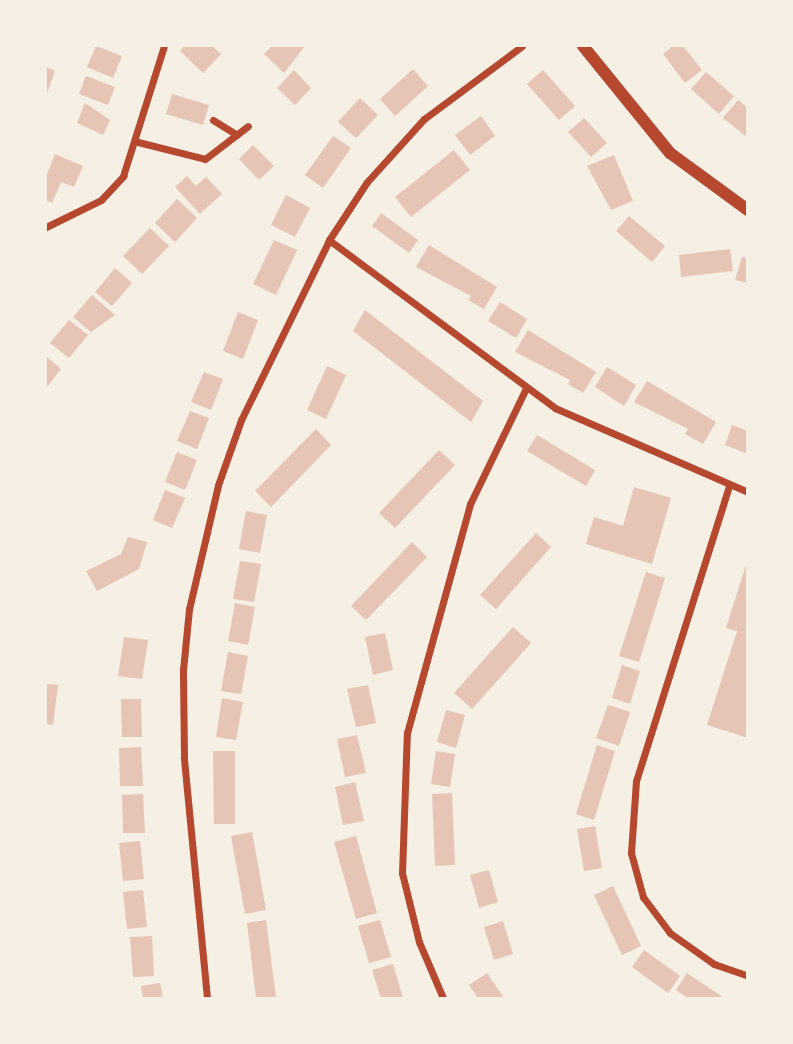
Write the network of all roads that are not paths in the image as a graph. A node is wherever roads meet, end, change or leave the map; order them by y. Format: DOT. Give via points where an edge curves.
graph roads {
  1 [pos="163,46"];
  2 [pos="522,46"];
  3 [pos="583,46"];
  4 [pos="213,120"];
  5 [pos="248,125"];
  6 [pos="237,135"];
  7 [pos="138,142"];
  8 [pos="747,210"];
  9 [pos="46,227"];
  10 [pos="329,240"];
  11 [pos="526,388"];
  12 [pos="729,486"];
  13 [pos="747,492"];
  14 [pos="747,976"];
  15 [pos="207,999"];
  16 [pos="443,999"];
  1 -- 7 [label="street"];
  2 -- 10 [label="street" via="424,119 367,182"];
  3 -- 8 [label="street" via="670,153"];
  4 -- 6 [label="street"];
  5 -- 6 [label="street"];
  6 -- 7 [label="street" via="205,159"];
  7 -- 9 [label="street" via="127,169 101,200"];
  10 -- 11 [label="street"];
  10 -- 15 [label="street" via="242,420 218,485 189,609 184,757"];
  11 -- 12 [label="street" via="605,435"];
  11 -- 16 [label="street" via="470,505 404,758 402,873 415,931"];
  12 -- 13 [label="street"];
  12 -- 14 [label="street" via="636,781 631,853 643,897 670,933 714,964"];
}
